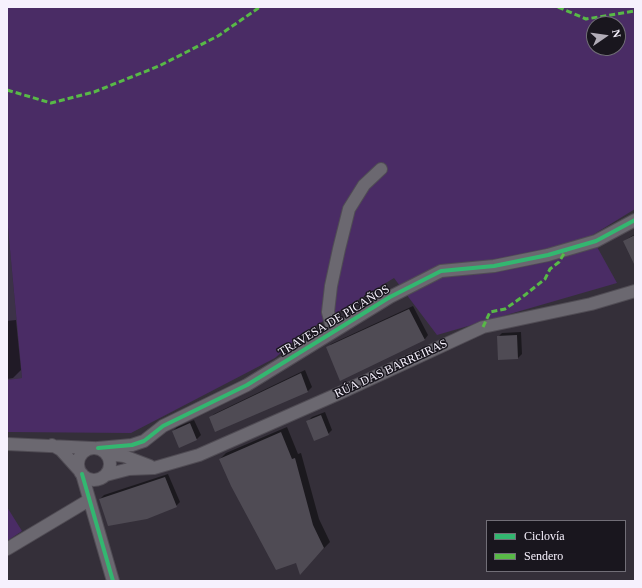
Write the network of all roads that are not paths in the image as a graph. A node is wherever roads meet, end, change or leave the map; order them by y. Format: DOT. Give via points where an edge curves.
graph roads {
  1 [pos="381,169"];
  2 [pos="635,220"];
  3 [pos="635,291"];
  4 [pos="333,332"];
  5 [pos="144,441"];
  6 [pos="7,444"];
  7 [pos="52,445"];
  8 [pos="99,450"];
  9 [pos="151,466"];
  10 [pos="80,472"];
  11 [pos="101,478"];
  12 [pos="89,500"];
  13 [pos="7,549"];
  14 [pos="114,581"];
  1 -- 4 [label="street" via="364,185 350,209 330,292 328,312"];
  2 -- 4 [label="street, TRAVESA DE PICAÑOS" via="596,241 548,255 494,266 441,271 390,297"];
  3 -- 9 [label="street, RÚA DAS BARREIRAS" via="591,304 483,327 199,455"];
  4 -- 5 [label="street, TRAVESA DE PICAÑOS" via="247,385 163,426"];
  5 -- 8 [label="street, TRAVESA DE PICAÑOS"];
  5 -- 9 [label="street" via="143,458"];
  6 -- 7 [label="street"];
  7 -- 8 [label="street"];
  7 -- 10 [label="street" via="61,450"];
  8 -- 9 [label="street"];
  8 -- 10 [label="street" via="82,454 79,459"];
  8 -- 11 [label="street" via="111,465"];
  9 -- 11 [label="street, RÚA DAS BARREIRAS" via="129,469"];
  10 -- 11 [label="street" via="91,480"];
  10 -- 12 [label="street"];
  11 -- 12 [label="street"];
  12 -- 13 [label="street"];
  12 -- 14 [label="street"];
}
